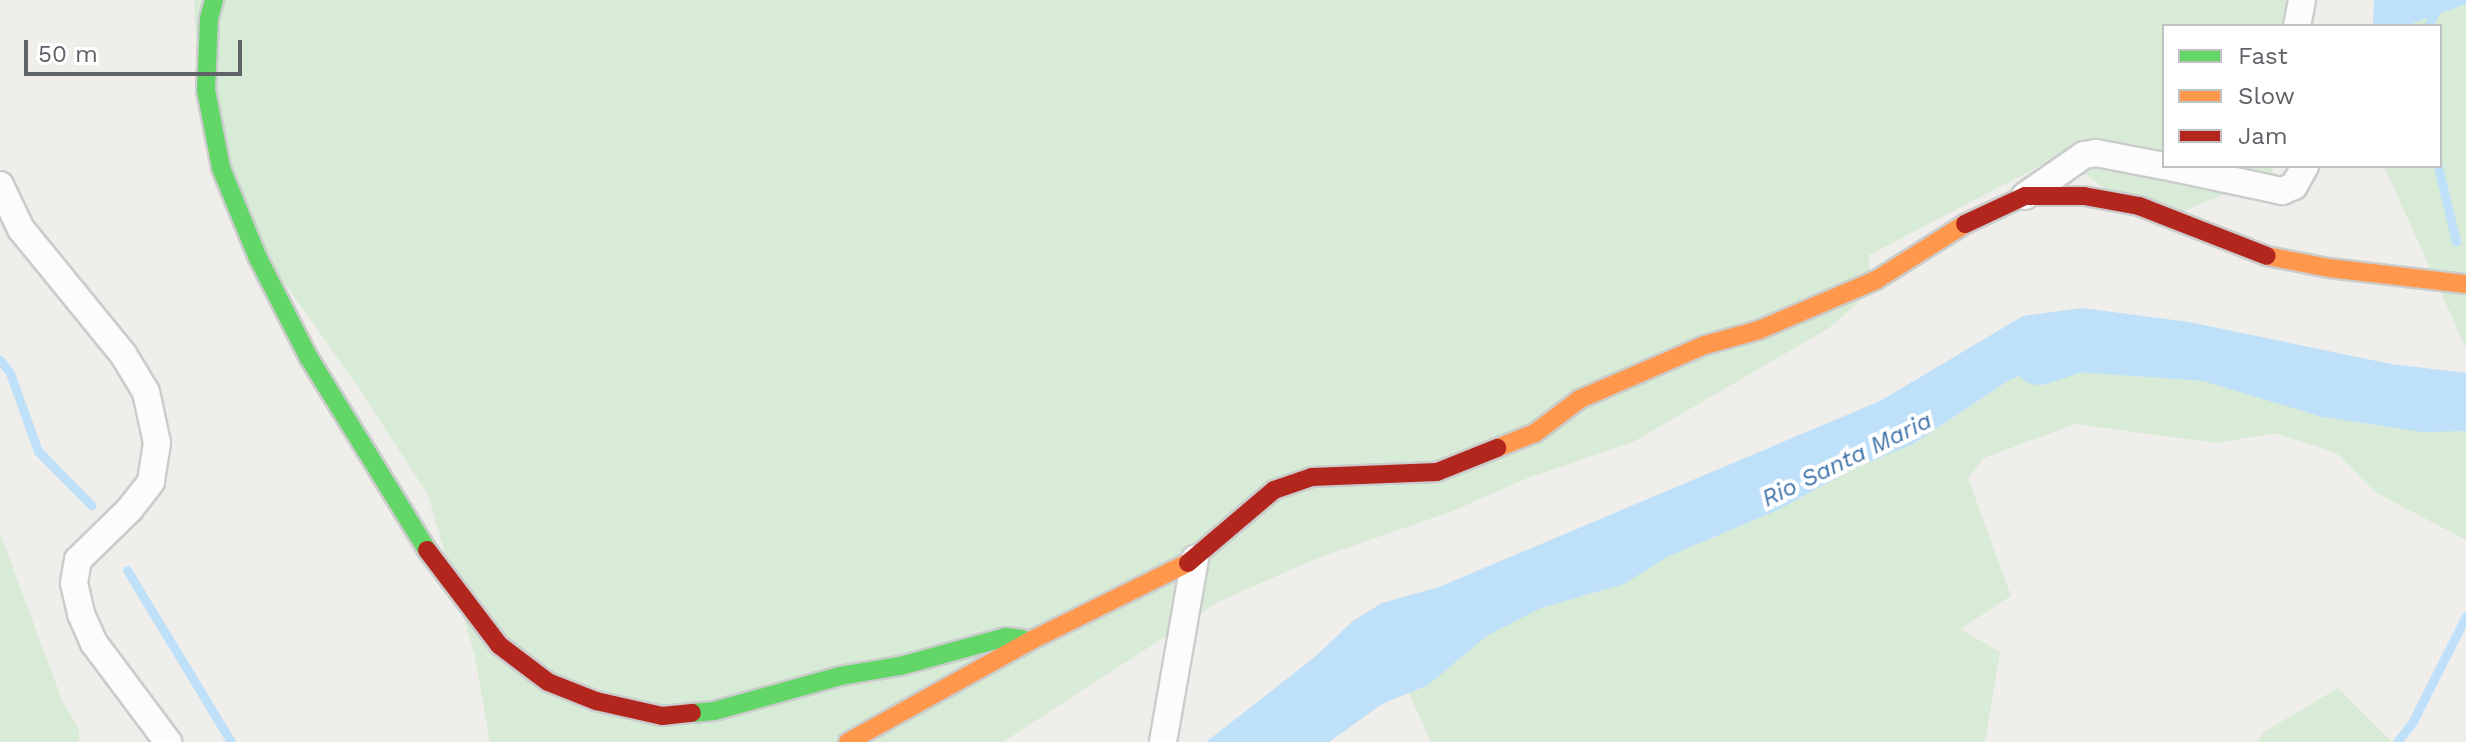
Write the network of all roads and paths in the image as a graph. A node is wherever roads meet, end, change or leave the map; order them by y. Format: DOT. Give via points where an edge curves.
graph roads {
  1 [pos="214,0"];
  2 [pos="2302,0"];
  3 [pos="2297,24"];
  4 [pos="2162,165"];
  5 [pos="2174,168"];
  6 [pos="2304,168"];
  7 [pos="0,185"];
  8 [pos="2025,196"];
  9 [pos="2466,284"];
  10 [pos="1195,559"];
  11 [pos="1032,640"];
  12 [pos="168,742"];
  13 [pos="848,742"];
  14 [pos="1163,742"];
  1 -- 11 [label="street" via="206,90 221,168 258,258 367,458 422,544 499,645 548,682 596,701 662,716 714,711 1006,637"];
  2 -- 3 [label="street"];
  4 -- 8 [label="street" via="2084,155"];
  5 -- 6 [label="street" via="2282,191 2294,186"];
  7 -- 12 [label="street" via="21,229 123,354 146,392 157,443 151,482 78,560 74,583 94,643"];
  8 -- 9 [label="street" via="2084,196 2139,206 2259,254"];
  8 -- 10 [label="street" via="1975,218 1876,280 1580,399 1535,433 1437,472 1312,477 1274,490"];
  10 -- 11 [label="street"];
  10 -- 14 [label="street"];
  11 -- 13 [label="street"];
}
